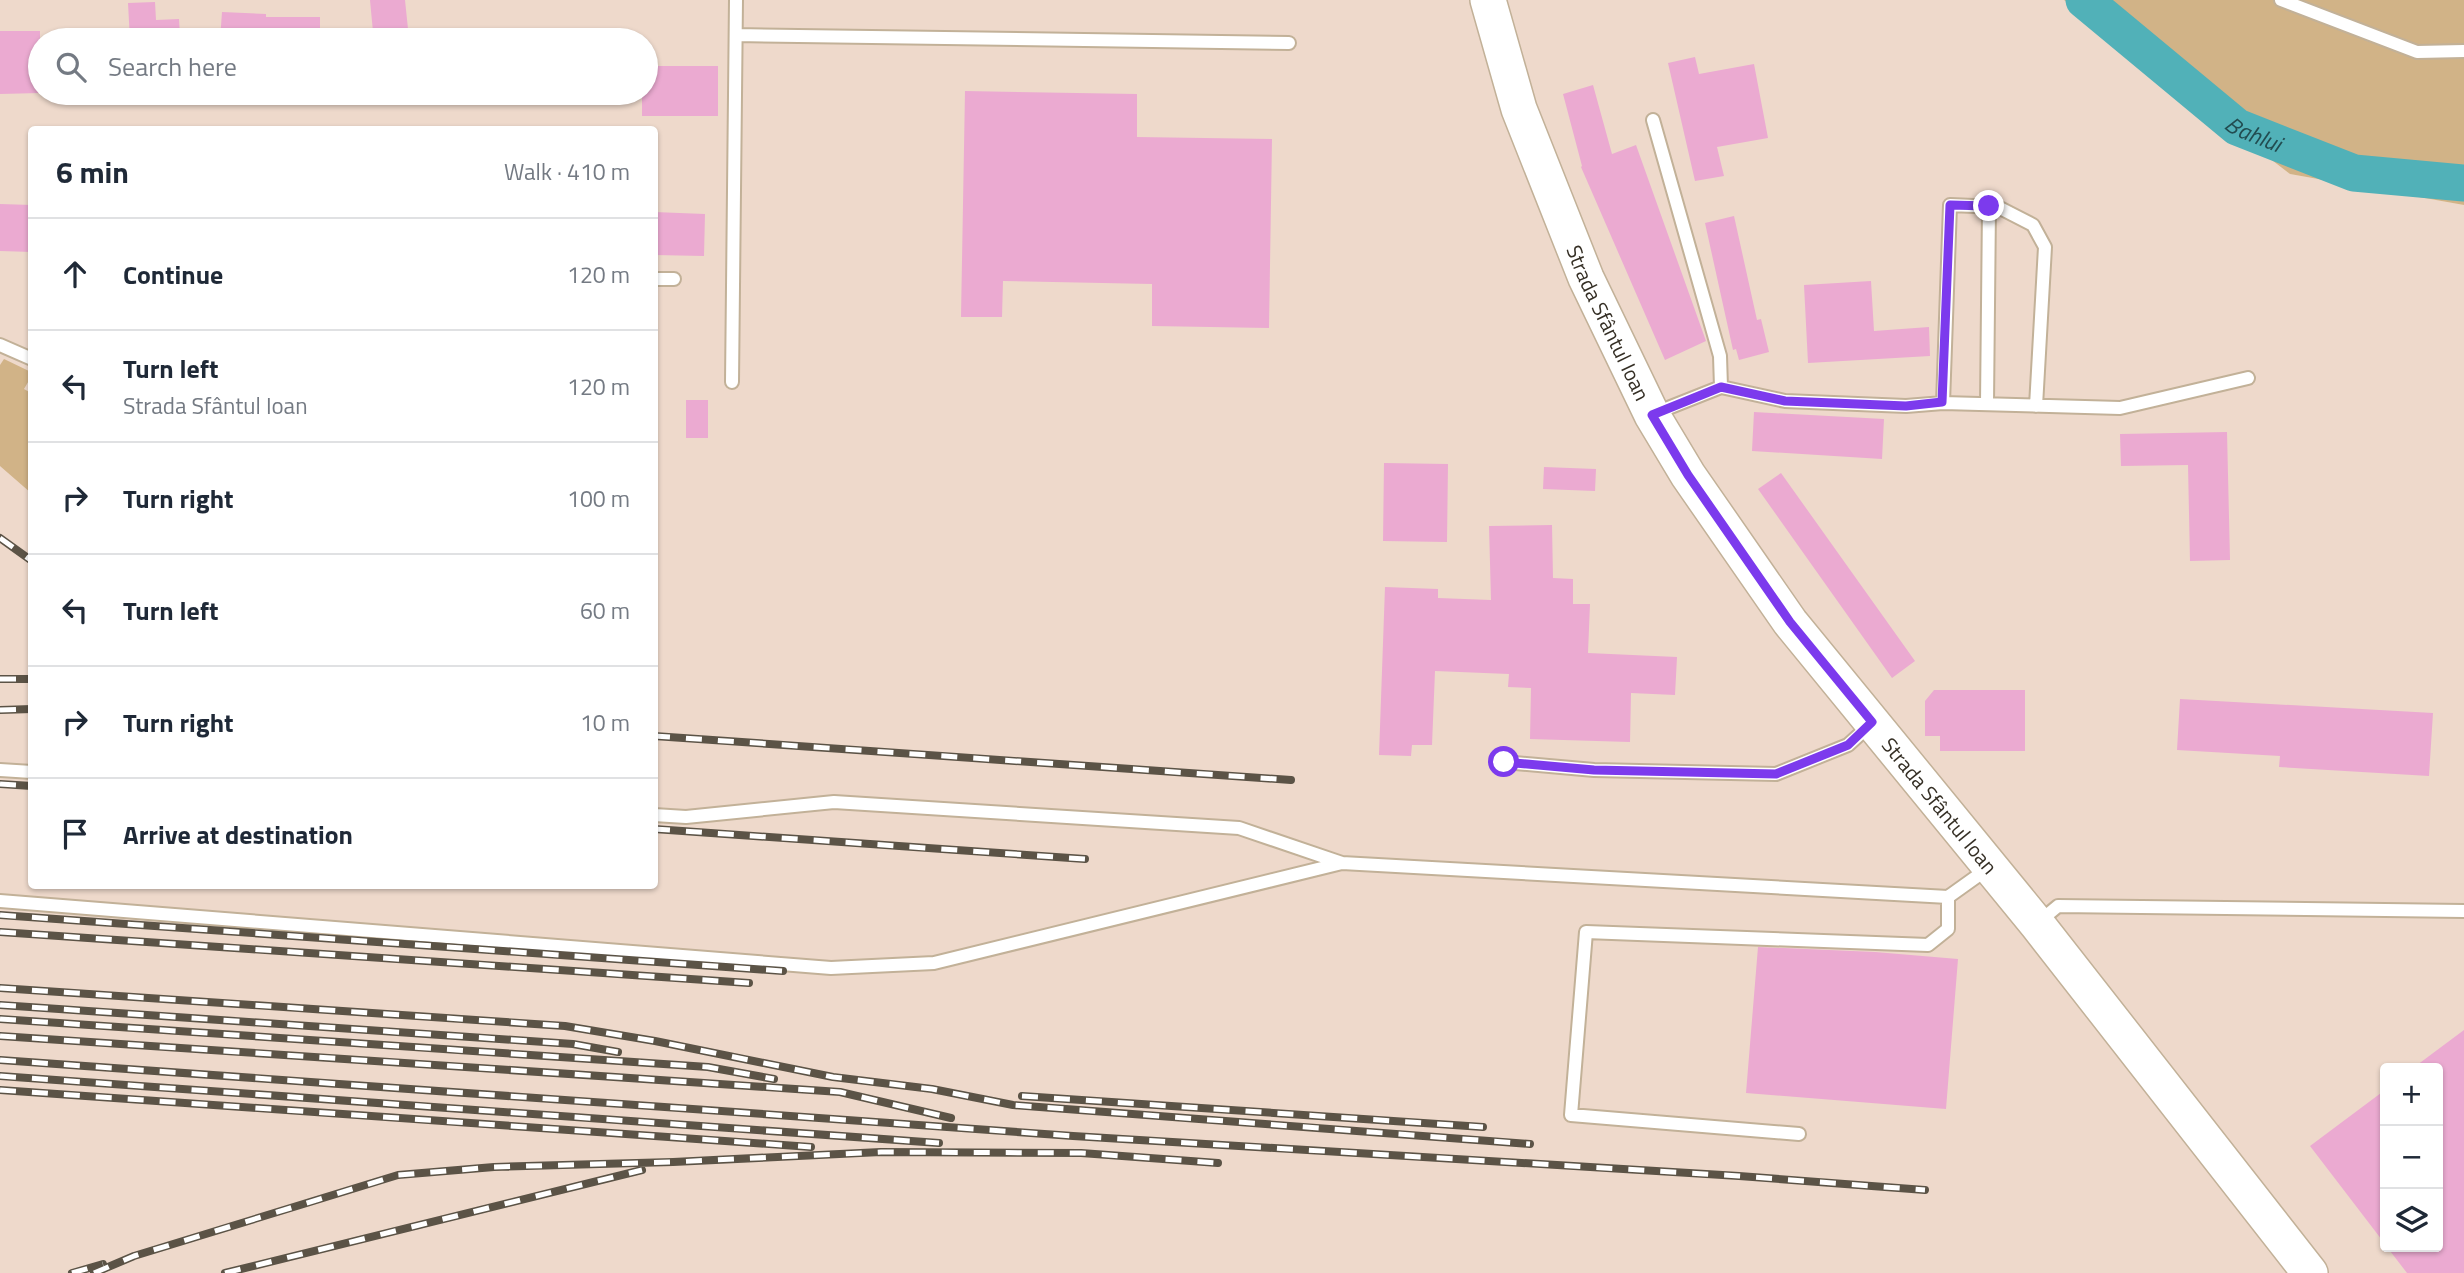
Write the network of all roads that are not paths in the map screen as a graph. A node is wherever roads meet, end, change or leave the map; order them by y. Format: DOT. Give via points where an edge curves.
graph roads {
  1 [pos="736,0"];
  2 [pos="1488,0"];
  3 [pos="2281,0"];
  4 [pos="736,35"];
  5 [pos="1289,43"];
  6 [pos="2464,51"];
  7 [pos="1653,120"];
  8 [pos="1989,206"];
  9 [pos="658,279"];
  10 [pos="674,279"];
  11 [pos="0,345"];
  12 [pos="28,357"];
  13 [pos="2248,378"];
  14 [pos="732,382"];
  15 [pos="1721,387"];
  16 [pos="1942,402"];
  17 [pos="1987,404"];
  18 [pos="2036,406"];
  19 [pos="1652,415"];
  20 [pos="1872,722"];
  21 [pos="1504,762"];
  22 [pos="0,770"];
  23 [pos="28,772"];
  24 [pos="658,815"];
  25 [pos="1342,863"];
  26 [pos="1990,867"];
  27 [pos="1948,897"];
  28 [pos="0,901"];
  29 [pos="2464,911"];
  30 [pos="2037,924"];
  31 [pos="1800,1134"];
  32 [pos="2310,1273"];
  1 -- 4 [label="lane"];
  2 -- 19 [label="main road, Strada Sfântul Ioan" via="1519,109 1552,195"];
  3 -- 6 [label="lane" via="2417,52"];
  4 -- 5 [label="lane"];
  4 -- 14 [label="lane"];
  7 -- 15 [label="lane" via="1720,356"];
  8 -- 16 [label="lane" via="1950,205"];
  8 -- 17 [label="lane"];
  8 -- 18 [label="lane" via="2033,225 2045,247"];
  9 -- 10 [label="lane"];
  11 -- 12 [label="lane"];
  13 -- 18 [label="lane" via="2120,408"];
  15 -- 16 [label="lane" via="1785,401 1906,406"];
  15 -- 19 [label="lane"];
  16 -- 17 [label="lane"];
  17 -- 18 [label="lane"];
  19 -- 20 [label="main road, Strada Sfântul Ioan" via="1790,622"];
  20 -- 21 [label="lane" via="1848,745 1776,774 1594,770"];
  20 -- 26 [label="main road, Strada Sfântul Ioan"];
  22 -- 23 [label="lane"];
  24 -- 25 [label="lane" via="686,817 834,802 1238,828"];
  25 -- 27 [label="lane"];
  25 -- 28 [label="lane" via="934,963 831,968"];
  26 -- 27 [label="lane"];
  26 -- 30 [label="main road, Strada Sfântul Ioan"];
  27 -- 31 [label="lane" via="1948,929 1928,945 1586,932 1571,1115"];
  29 -- 30 [label="lane" via="2058,906"];
  30 -- 32 [label="main road, Strada Sfântul Ioan"];
}
